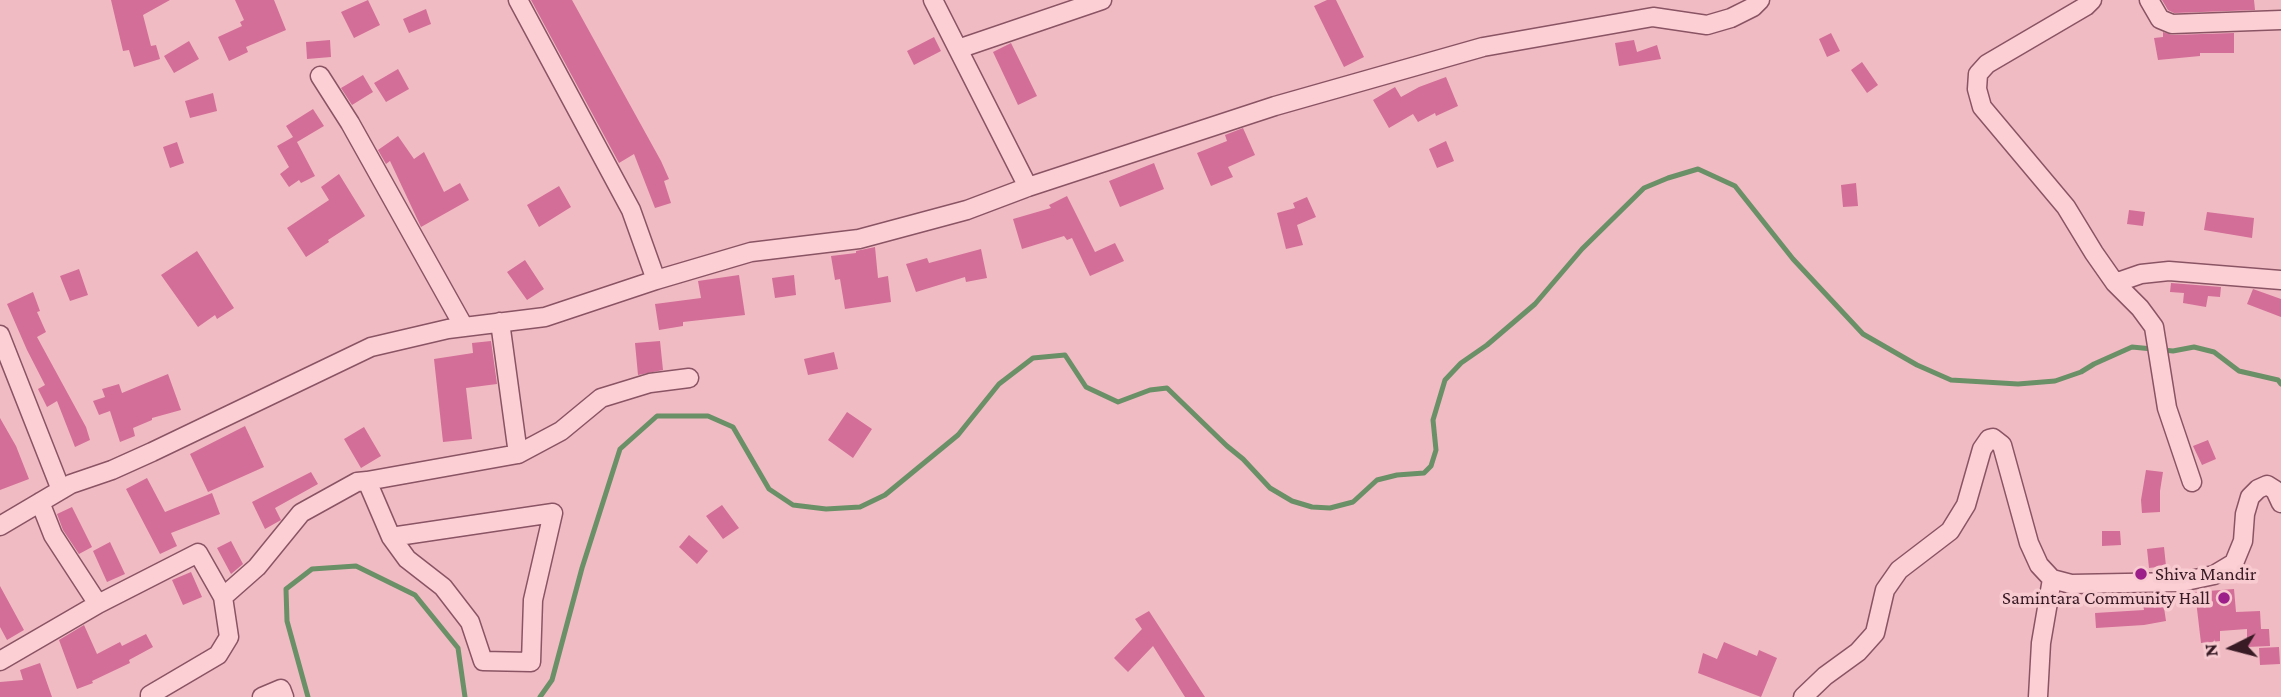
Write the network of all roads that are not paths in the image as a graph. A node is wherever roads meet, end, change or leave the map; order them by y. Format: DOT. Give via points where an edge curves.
graph roads {
  1 [pos="519,0"];
  2 [pos="933,0"];
  3 [pos="1102,0"];
  4 [pos="1760,0"];
  5 [pos="2092,0"];
  6 [pos="2149,0"];
  7 [pos="2281,20"];
  8 [pos="958,49"];
  9 [pos="320,76"];
  10 [pos="1028,187"];
  11 [pos="656,280"];
  12 [pos="2281,280"];
  13 [pos="2115,283"];
  14 [pos="500,322"];
  15 [pos="464,327"];
  16 [pos="0,335"];
  17 [pos="689,377"];
  18 [pos="518,454"];
  19 [pos="366,481"];
  20 [pos="2192,482"];
  21 [pos="61,490"];
  22 [pos="40,502"];
  23 [pos="2281,503"];
  24 [pos="0,526"];
  25 [pos="391,537"];
  26 [pos="2052,579"];
  27 [pos="223,597"];
  28 [pos="98,604"];
  29 [pos="0,661"];
  30 [pos="150,697"];
  31 [pos="262,697"];
  32 [pos="284,697"];
  33 [pos="1803,697"];
  34 [pos="2038,697"];
  1 -- 11 [label="street" via="631,210"];
  2 -- 8 [label="street"];
  3 -- 8 [label="street"];
  4 -- 10 [label="street" via="1731,18 1707,25 1653,17 1483,47 1275,106"];
  5 -- 13 [label="street" via="1987,64 1978,74 1977,89 1982,107 2066,208"];
  6 -- 7 [label="street" via="2160,19 2172,24"];
  8 -- 10 [label="street"];
  9 -- 15 [label="street"];
  10 -- 11 [label="street" via="967,210 859,239 751,252"];
  11 -- 14 [label="street" via="545,317"];
  12 -- 13 [label="street" via="2169,271"];
  13 -- 20 [label="street" via="2154,327 2162,391"];
  14 -- 15 [label="street"];
  14 -- 18 [label="street"];
  15 -- 21 [label="street" via="371,347 152,452"];
  16 -- 21 [label="street"];
  17 -- 18 [label="street" via="601,398 561,431"];
  18 -- 19 [label="street"];
  19 -- 25 [label="street"];
  19 -- 27 [label="street" via="301,513 257,567"];
  21 -- 22 [label="street"];
  22 -- 24 [label="street"];
  22 -- 28 [label="street" via="53,535"];
  23 -- 26 [label="street" via="2267,485 2250,497 2243,541 2234,563 2214,575 2181,582 2071,584"];
  25 -- 25 [label="street" via="553,513 533,600 531,662 483,661 470,622 443,587 407,559"];
  26 -- 33 [label="street" via="2029,543 2002,445 1989,439 1966,505 1950,531 1899,570 1885,590 1875,633"];
  26 -- 34 [label="street" via="2040,643"];
  27 -- 28 [label="street" via="198,553"];
  27 -- 30 [label="street" via="229,637 218,655"];
  28 -- 29 [label="street"];
  31 -- 32 [label="street" via="281,689"];
}
